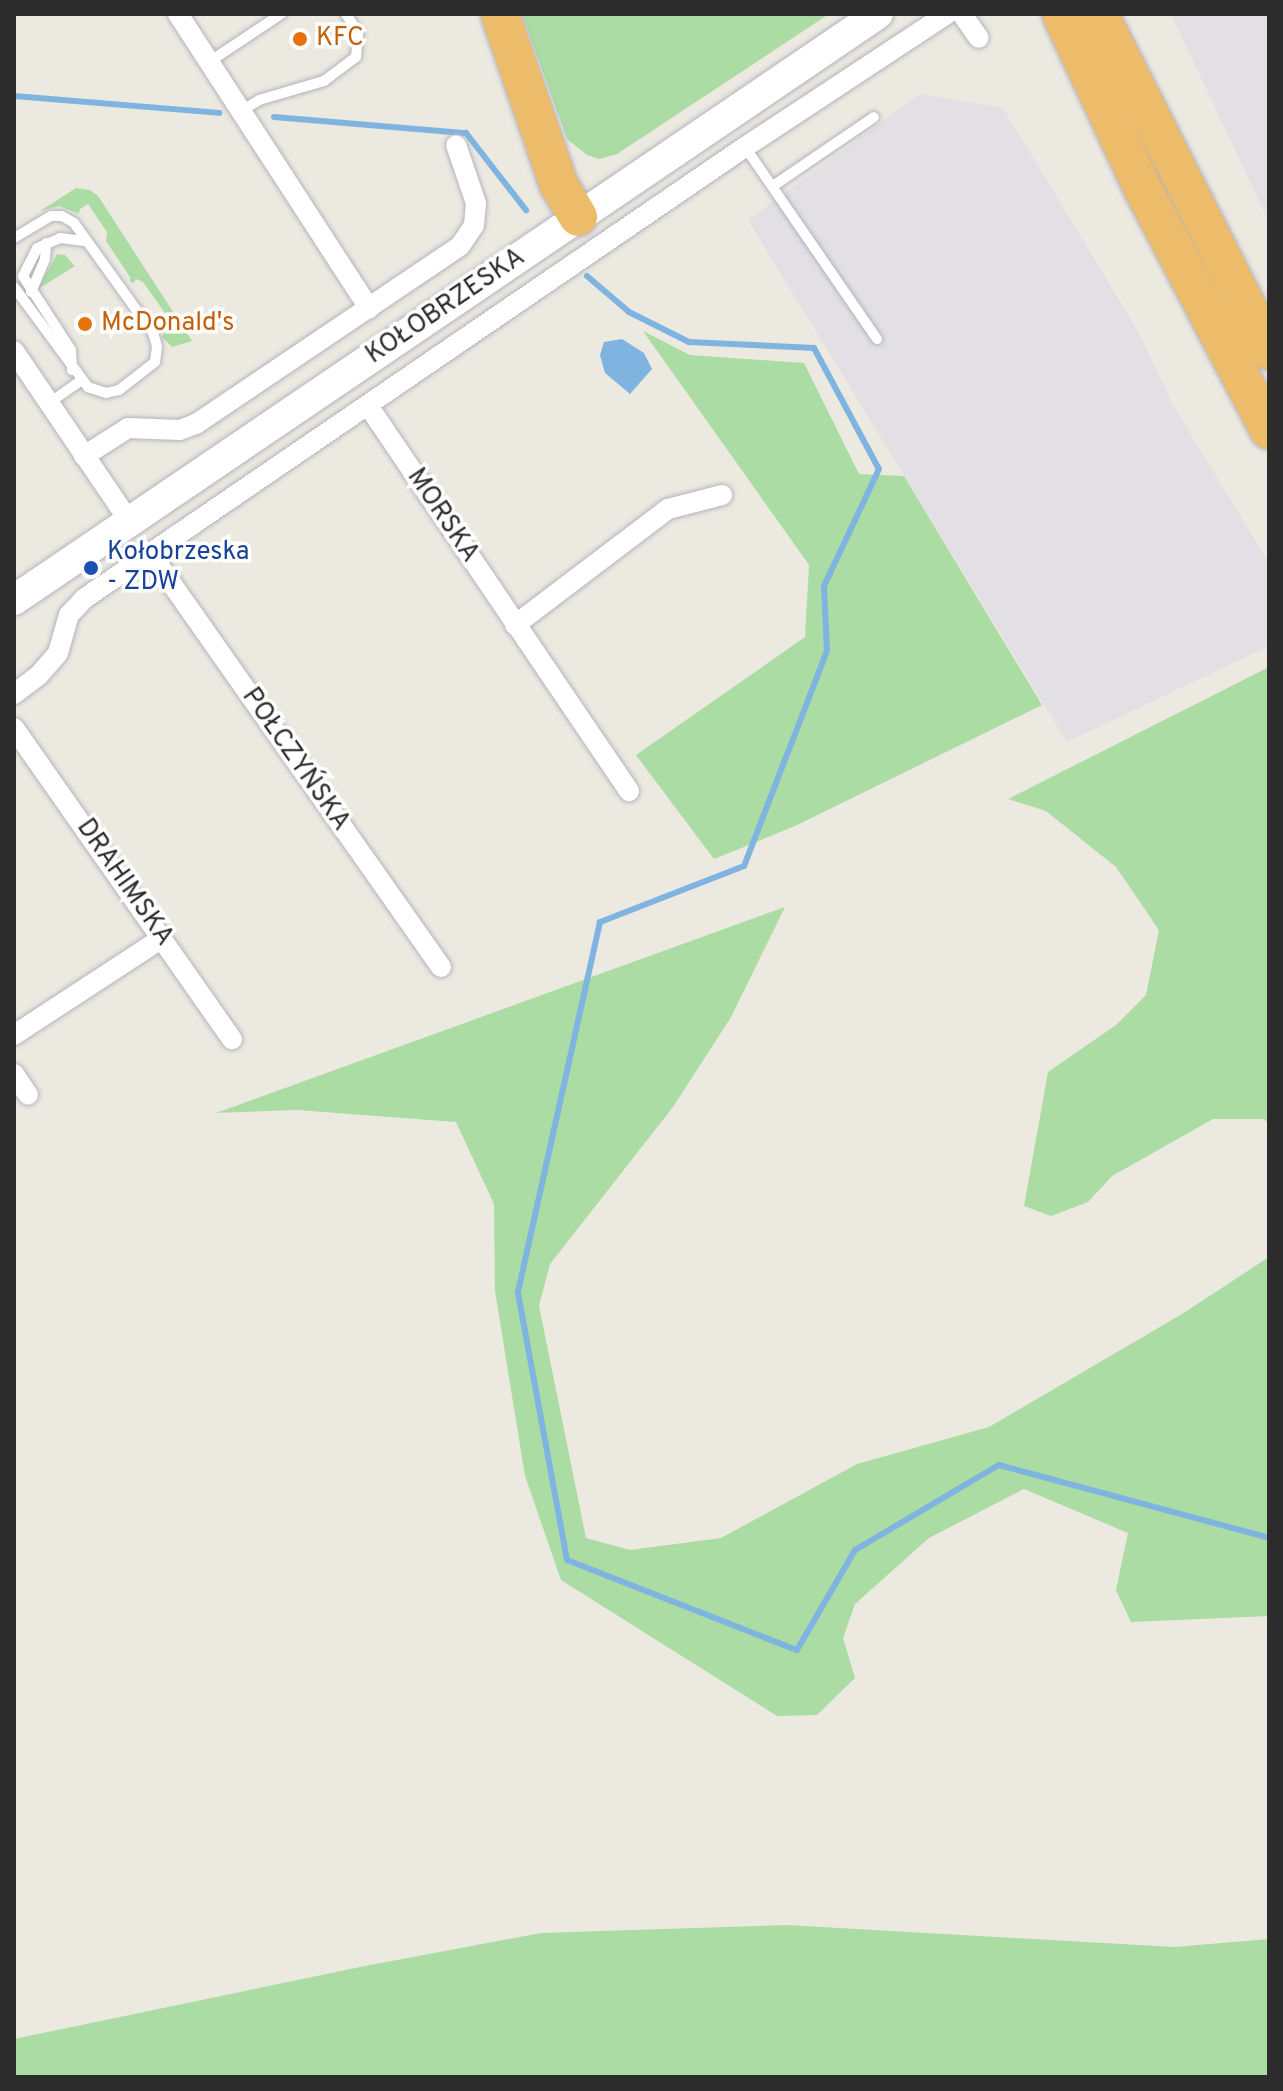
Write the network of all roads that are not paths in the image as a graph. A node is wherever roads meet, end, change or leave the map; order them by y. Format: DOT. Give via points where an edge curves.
graph roads {
  1 [pos="178,14"];
  2 [pos="281,14"];
  3 [pos="346,14"];
  4 [pos="500,14"];
  5 [pos="878,14"];
  6 [pos="947,14"];
  7 [pos="962,14"];
  8 [pos="1061,14"];
  9 [pos="1099,14"];
  10 [pos="979,38"];
  11 [pos="209,62"];
  12 [pos="241,111"];
  13 [pos="874,117"];
  14 [pos="456,145"];
  15 [pos="745,147"];
  16 [pos="773,186"];
  17 [pos="578,217"];
  18 [pos="14,238"];
  19 [pos="86,241"];
  20 [pos="14,287"];
  21 [pos="369,308"];
  22 [pos="877,339"];
  23 [pos="14,351"];
  24 [pos="1269,351"];
  25 [pos="72,370"];
  26 [pos="81,381"];
  27 [pos="49,403"];
  28 [pos="369,407"];
  29 [pos="1269,430"];
  30 [pos="84,456"];
  31 [pos="722,495"];
  32 [pos="129,521"];
  33 [pos="150,553"];
  34 [pos="14,600"];
  35 [pos="515,625"];
  36 [pos="14,694"];
  37 [pos="14,728"];
  38 [pos="629,791"];
  39 [pos="162,938"];
  40 [pos="441,967"];
  41 [pos="14,1035"];
  42 [pos="232,1039"];
  43 [pos="14,1074"];
  44 [pos="28,1095"];
  1 -- 11 [label="street"];
  2 -- 11 [label="lane"];
  3 -- 12 [label="lane" via="358,32 356,57 324,81 259,100"];
  4 -- 17 [label="highway" via="559,185"];
  5 -- 17 [label="main road, KOŁOBRZESKA"];
  6 -- 15 [label="street"];
  7 -- 10 [label="street"];
  8 -- 29 [label="highway" via="1143,189"];
  9 -- 24 [label="highway"];
  11 -- 12 [label="street"];
  12 -- 21 [label="street"];
  13 -- 16 [label="lane"];
  14 -- 21 [label="street" via="476,203 474,225 460,246"];
  15 -- 16 [label="lane"];
  15 -- 28 [label="street"];
  16 -- 22 [label="lane"];
  17 -- 32 [label="main road, KOŁOBRZESKA"];
  18 -- 19 [label="lane" via="46,217 57,216 74,223"];
  19 -- 25 [label="lane" via="69,237 46,243 32,252 24,271 31,292 71,350"];
  19 -- 26 [label="lane" via="153,333 157,355 151,368 119,390 97,391"];
  20 -- 25 [label="lane"];
  21 -- 30 [label="street" via="196,424 180,430 128,428"];
  23 -- 27 [label="street"];
  25 -- 26 [label="lane"];
  26 -- 27 [label="lane"];
  27 -- 30 [label="street"];
  28 -- 33 [label="street"];
  28 -- 35 [label="street, MORSKA"];
  30 -- 32 [label="street"];
  31 -- 35 [label="street" via="668,509"];
  32 -- 34 [label="main road, KOŁOBRZESKA"];
  33 -- 36 [label="street" via="85,598 69,615 58,653"];
  33 -- 40 [label="street, POŁCZYŃSKA"];
  35 -- 38 [label="street, MORSKA"];
  37 -- 39 [label="street, DRAHIMSKA"];
  39 -- 41 [label="street"];
  39 -- 42 [label="street, DRAHIMSKA"];
  43 -- 44 [label="street"];
}
